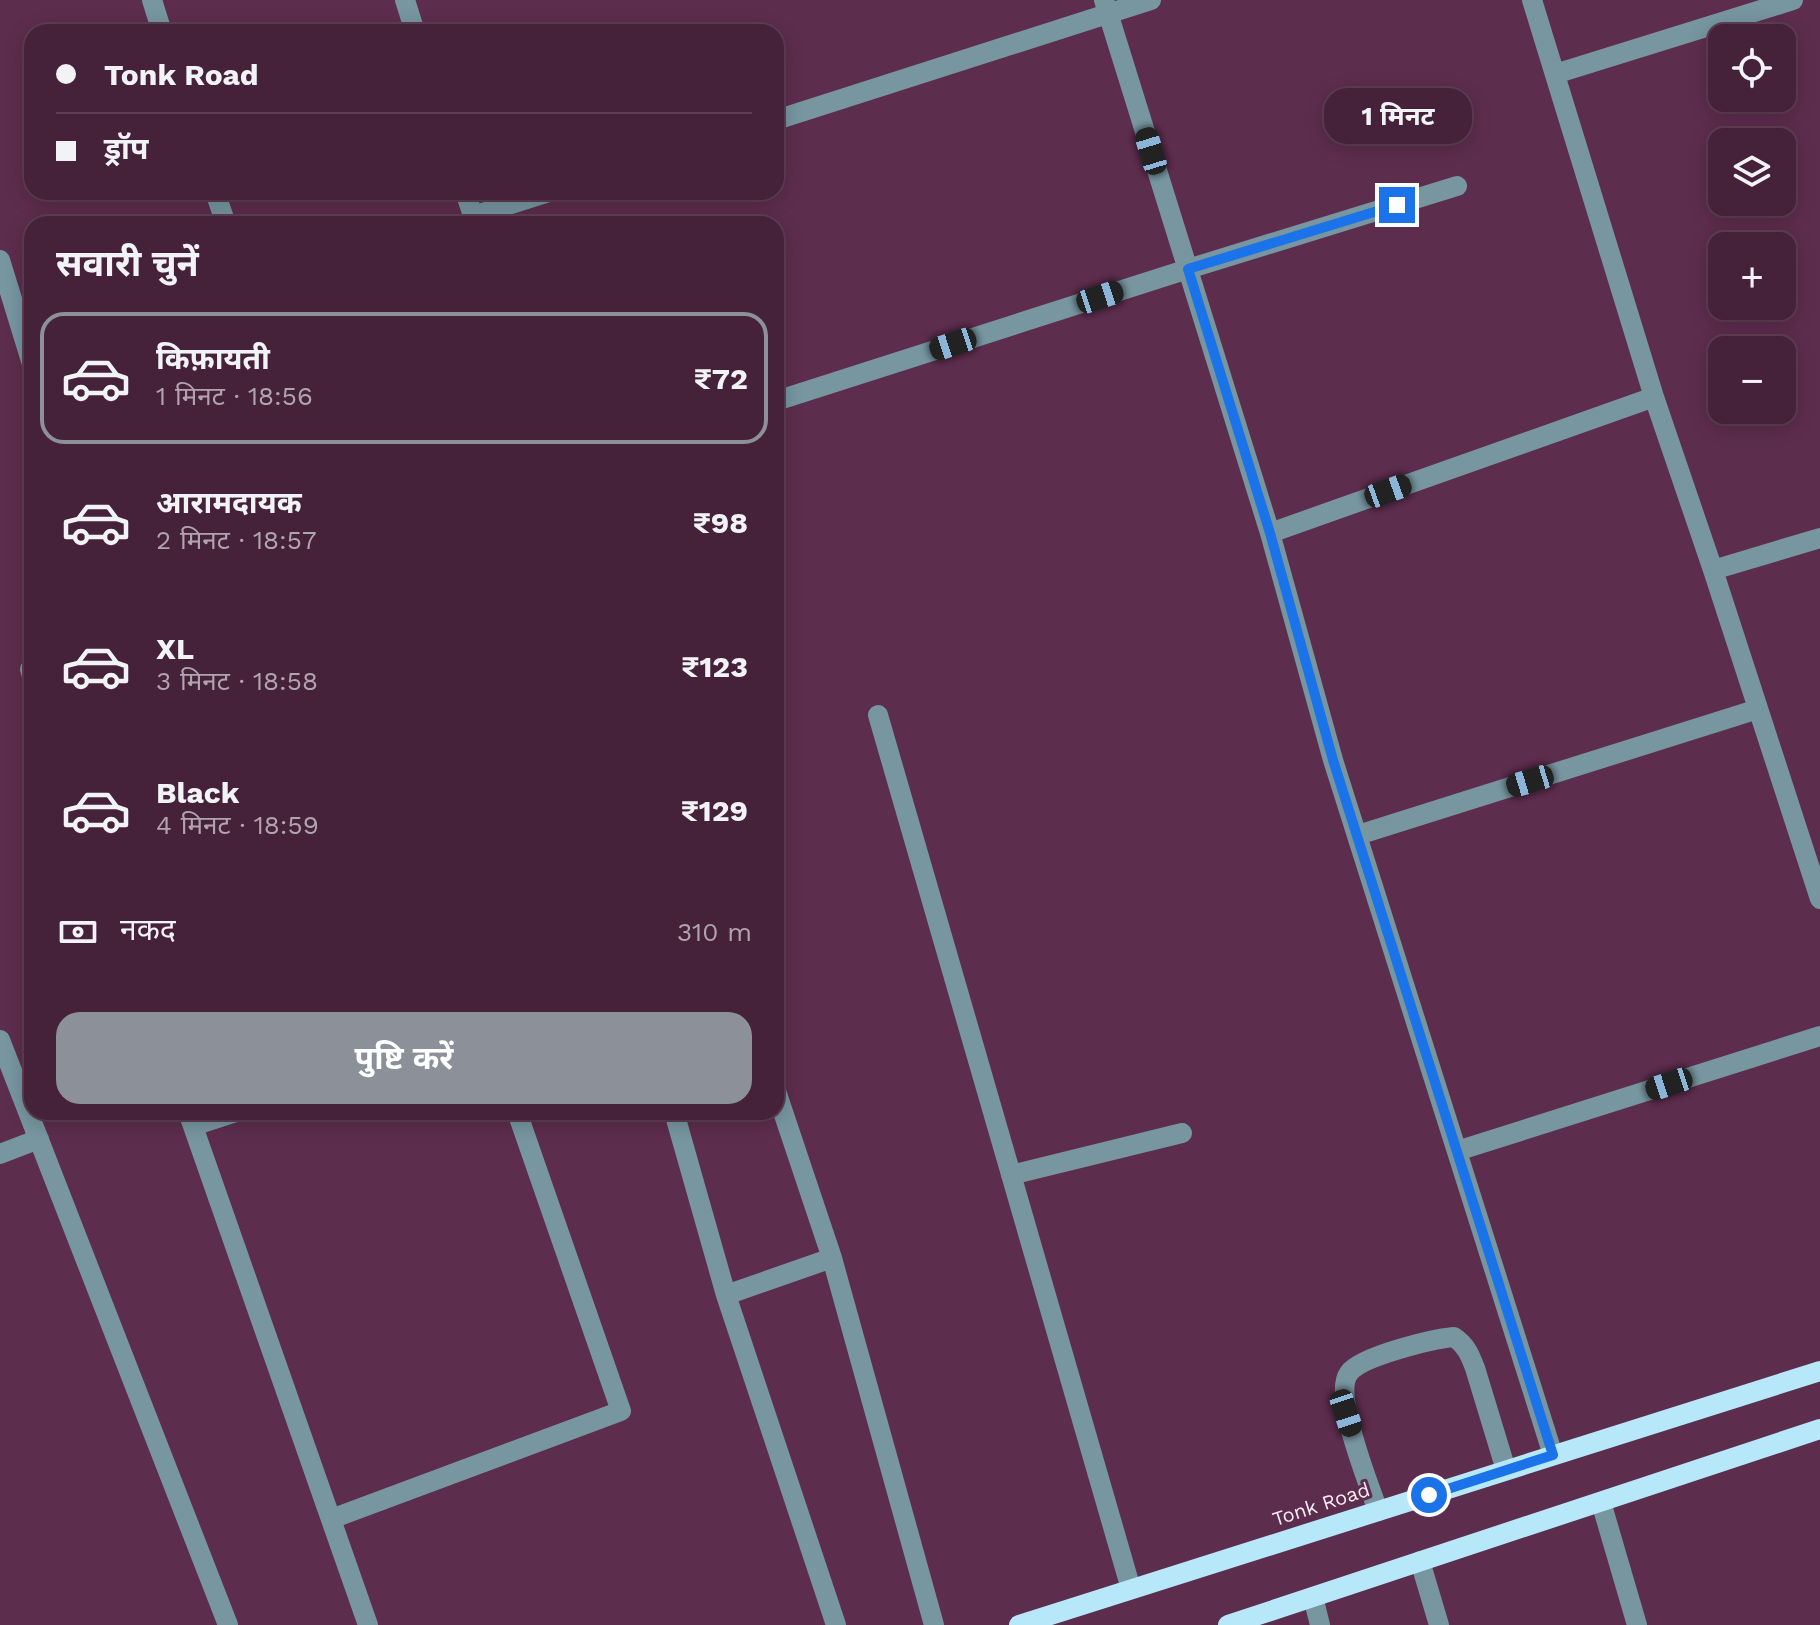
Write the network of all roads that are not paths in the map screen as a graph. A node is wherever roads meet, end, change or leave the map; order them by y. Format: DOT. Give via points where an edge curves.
graph roads {
  1 [pos="152,0"];
  2 [pos="405,0"];
  3 [pos="1151,0"];
  4 [pos="1532,0"];
  5 [pos="1793,0"];
  6 [pos="1106,8"];
  7 [pos="160,24"];
  8 [pos="412,24"];
  9 [pos="1555,74"];
  10 [pos="784,117"];
  11 [pos="1457,186"];
  12 [pos="528,200"];
  13 [pos="485,216"];
  14 [pos="0,260"];
  15 [pos="1188,269"];
  16 [pos="24,338"];
  17 [pos="1654,397"];
  18 [pos="784,398"];
  19 [pos="1270,533"];
  20 [pos="1820,538"];
  21 [pos="1713,570"];
  22 [pos="1758,709"];
  23 [pos="878,715"];
  24 [pos="1358,835"];
  25 [pos="1820,899"];
  26 [pos="1820,1036"];
  27 [pos="0,1040"];
  28 [pos="24,1101"];
  29 [pos="784,1115"];
  30 [pos="32,1120"];
  31 [pos="190,1120"];
  32 [pos="520,1120"];
  33 [pos="676,1120"];
  34 [pos="1182,1133"];
  35 [pos="39,1139"];
  36 [pos="1457,1151"];
  37 [pos="0,1154"];
  38 [pos="1011,1175"];
  39 [pos="832,1258"];
  40 [pos="726,1295"];
  41 [pos="1820,1371"];
  42 [pos="1820,1429"];
  43 [pos="1553,1455"];
  44 [pos="1506,1470"];
  45 [pos="1601,1502"];
  46 [pos="1378,1511"];
  47 [pos="331,1519"];
  48 [pos="1420,1561"];
  49 [pos="1131,1589"];
  50 [pos="1313,1597"];
  51 [pos="1063,1618"];
  52 [pos="228,1625"];
  53 [pos="368,1625"];
  54 [pos="836,1625"];
  55 [pos="934,1625"];
  56 [pos="1019,1625"];
  57 [pos="1228,1625"];
  58 [pos="1320,1625"];
  59 [pos="1439,1625"];
  60 [pos="1637,1625"];
  1 -- 7 [label="street"];
  2 -- 8 [label="street"];
  3 -- 6 [label="street"];
  4 -- 9 [label="street"];
  5 -- 9 [label="street"];
  6 -- 10 [label="street"];
  6 -- 15 [label="street"];
  9 -- 17 [label="street"];
  11 -- 15 [label="street"];
  12 -- 13 [label="street"];
  14 -- 16 [label="street"];
  15 -- 18 [label="street"];
  15 -- 19 [label="street"];
  17 -- 19 [label="street"];
  17 -- 21 [label="street"];
  19 -- 24 [label="street"];
  20 -- 21 [label="street"];
  21 -- 22 [label="street"];
  22 -- 24 [label="street"];
  22 -- 25 [label="street"];
  23 -- 38 [label="street"];
  24 -- 36 [label="street"];
  26 -- 36 [label="street"];
  27 -- 28 [label="street"];
  29 -- 39 [label="street"];
  30 -- 35 [label="street"];
  31 -- 47 [label="street"];
  32 -- 47 [label="street" via="621,1411"];
  33 -- 40 [label="street"];
  34 -- 38 [label="street"];
  35 -- 37 [label="street"];
  35 -- 52 [label="street"];
  36 -- 43 [label="street"];
  38 -- 49 [label="street"];
  39 -- 40 [label="street"];
  39 -- 55 [label="street"];
  40 -- 54 [label="street"];
  41 -- 43 [label="main road, Tonk Road"];
  42 -- 45 [label="main road"];
  43 -- 44 [label="main road, Tonk Road"];
  44 -- 46 [label="main road, Tonk Road"];
  44 -- 46 [label="street" via="1475,1368 1462,1343 1454,1337 1404,1348 1361,1364 1344,1386 1346,1413"];
  45 -- 48 [label="main road"];
  45 -- 60 [label="street"];
  46 -- 49 [label="main road, Tonk Road"];
  47 -- 53 [label="street"];
  48 -- 50 [label="main road"];
  48 -- 59 [label="street"];
  49 -- 51 [label="main road, Tonk Road"];
  50 -- 57 [label="main road"];
  50 -- 58 [label="street"];
  51 -- 56 [label="main road, Tonk Road"];
}
